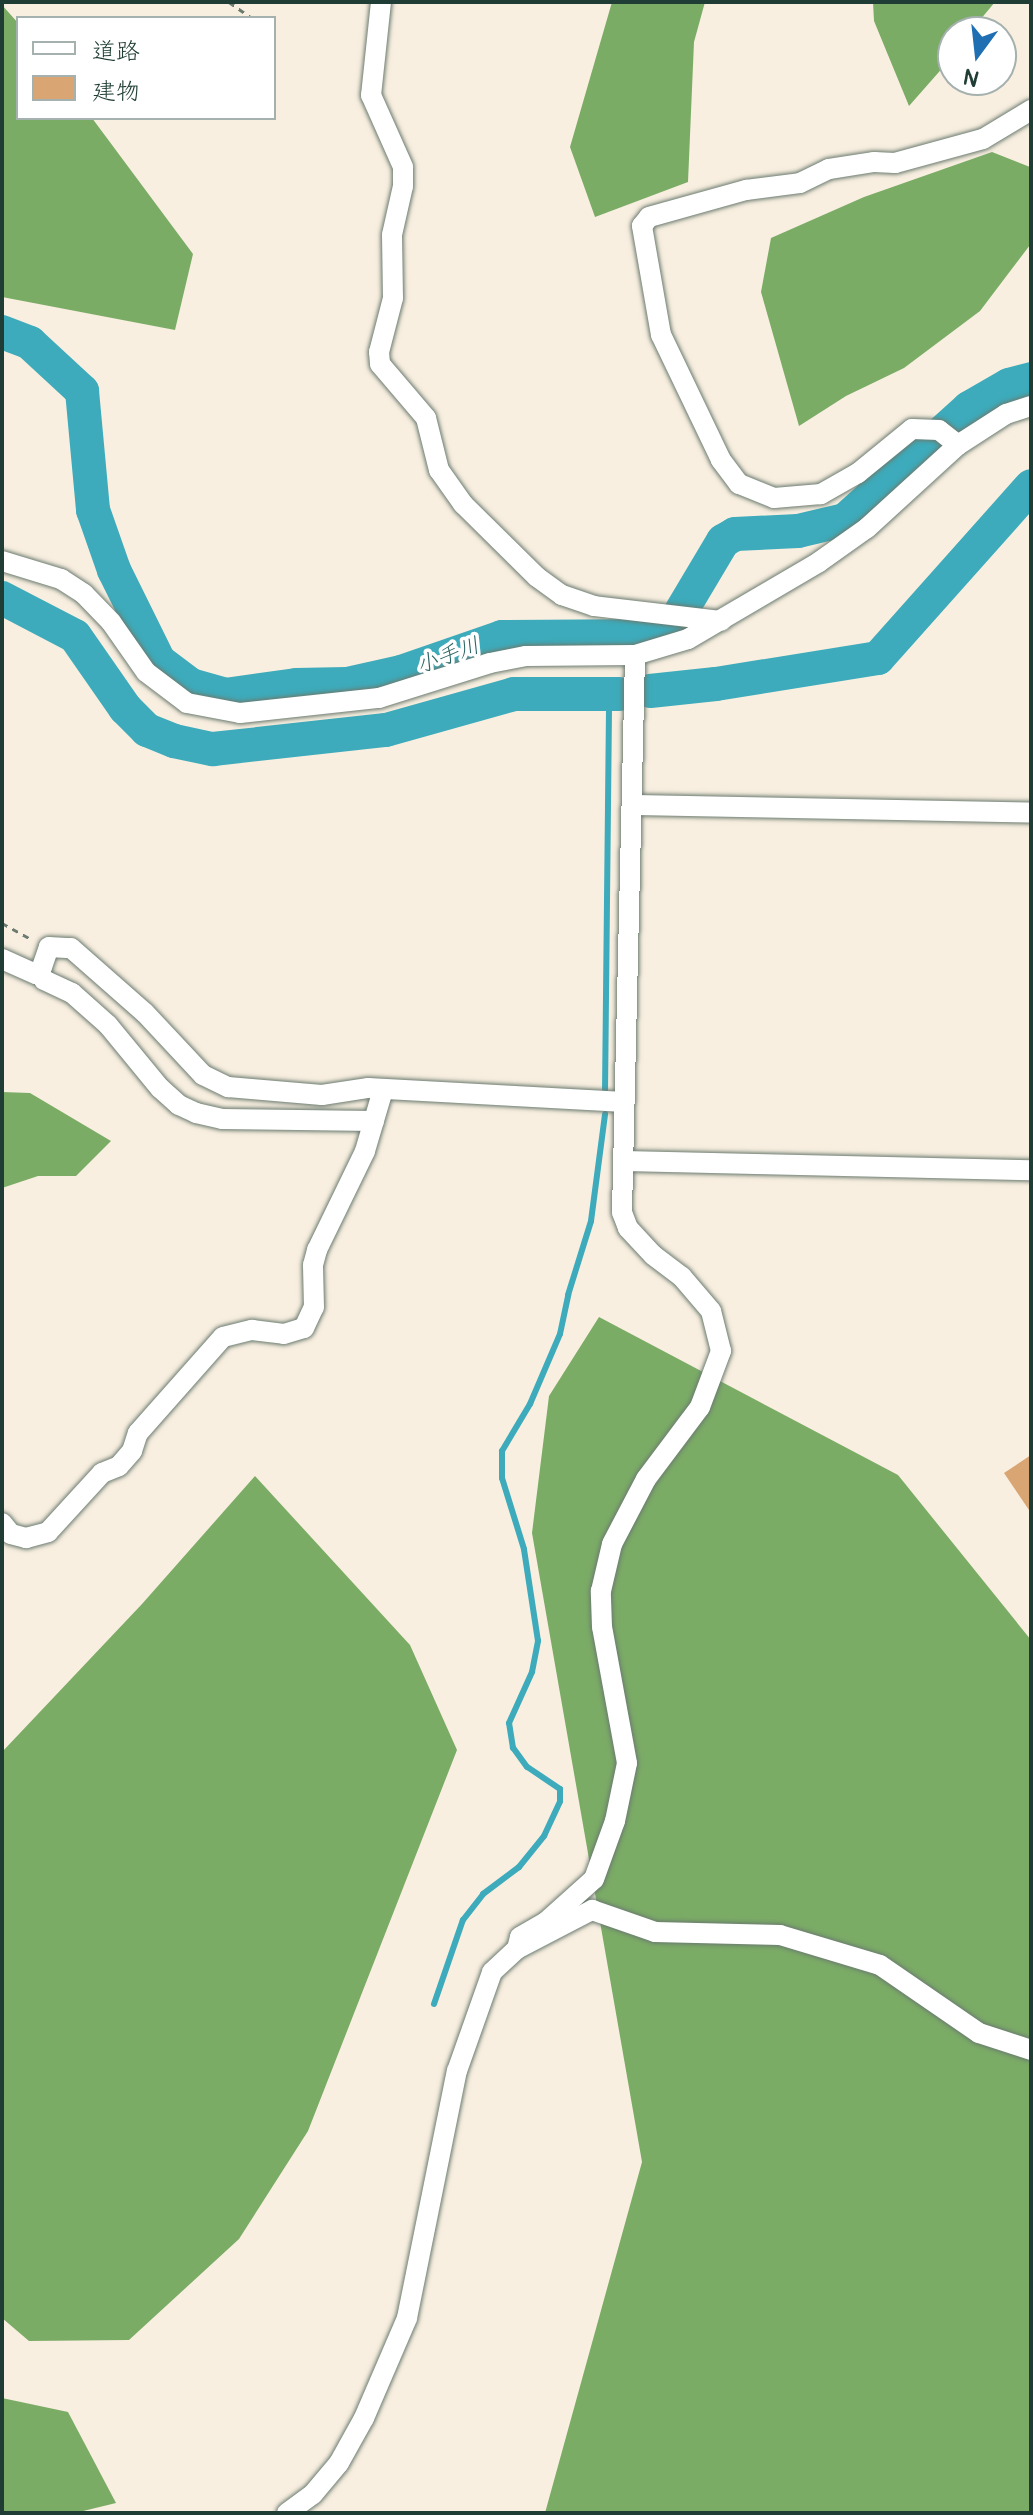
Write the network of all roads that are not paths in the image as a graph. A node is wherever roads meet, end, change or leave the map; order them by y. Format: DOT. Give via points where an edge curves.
graph roads {
  1 [pos="381,2"];
  2 [pos="1031,110"];
  3 [pos="1031,406"];
  4 [pos="949,437"];
  5 [pos="2,561"];
  6 [pos="721,621"];
  7 [pos="635,655"];
  8 [pos="632,805"];
  9 [pos="1031,813"];
  10 [pos="2,959"];
  11 [pos="39,971"];
  12 [pos="383,1090"];
  13 [pos="625,1102"];
  14 [pos="374,1121"];
  15 [pos="623,1161"];
  16 [pos="1031,1170"];
  17 [pos="2,1523"];
  18 [pos="517,1949"];
  19 [pos="1031,2050"];
  20 [pos="287,2513"];
  1 -- 6 [label="street" via="372,103 398,150 403,186 392,235 393,298 380,364 426,418 439,470 463,504 537,577 562,595 594,606"];
  2 -- 4 [label="street" via="983,139 895,163 829,169 800,183 746,190 643,222 661,335 721,460 739,484 774,498 821,494 858,473 912,429"];
  3 -- 4 [label="street"];
  4 -- 6 [label="street" via="867,528"];
  5 -- 7 [label="street" via="61,579 84,594 146,672 187,703 210,709 240,713 379,698 526,656"];
  6 -- 7 [label="street" via="688,639"];
  7 -- 8 [label="street"];
  8 -- 9 [label="street"];
  8 -- 13 [label="street"];
  10 -- 11 [label="street" via="31,973"];
  11 -- 12 [label="street" via="49,947 71,948 216,1084 322,1095"];
  11 -- 14 [label="street" via="44,980 72,993 108,1025 160,1088 196,1113 222,1119"];
  12 -- 13 [label="street"];
  12 -- 14 [label="street"];
  13 -- 15 [label="street"];
  14 -- 17 [label="street" via="317,1250 314,1307 304,1328 223,1337 138,1433 125,1459 102,1473 48,1532 26,1538 11,1534"];
  15 -- 16 [label="street"];
  15 -- 18 [label="street" via="622,1212 628,1228 711,1311 721,1351 700,1407 646,1479 612,1544 601,1591 602,1627 627,1763 615,1821 594,1879 546,1922 520,1937"];
  18 -- 19 [label="street" via="592,1910 655,1932 780,1935 880,1965 979,2033"];
  18 -- 20 [label="street" via="492,1972 457,2071 407,2318 339,2463 313,2494"];
}
